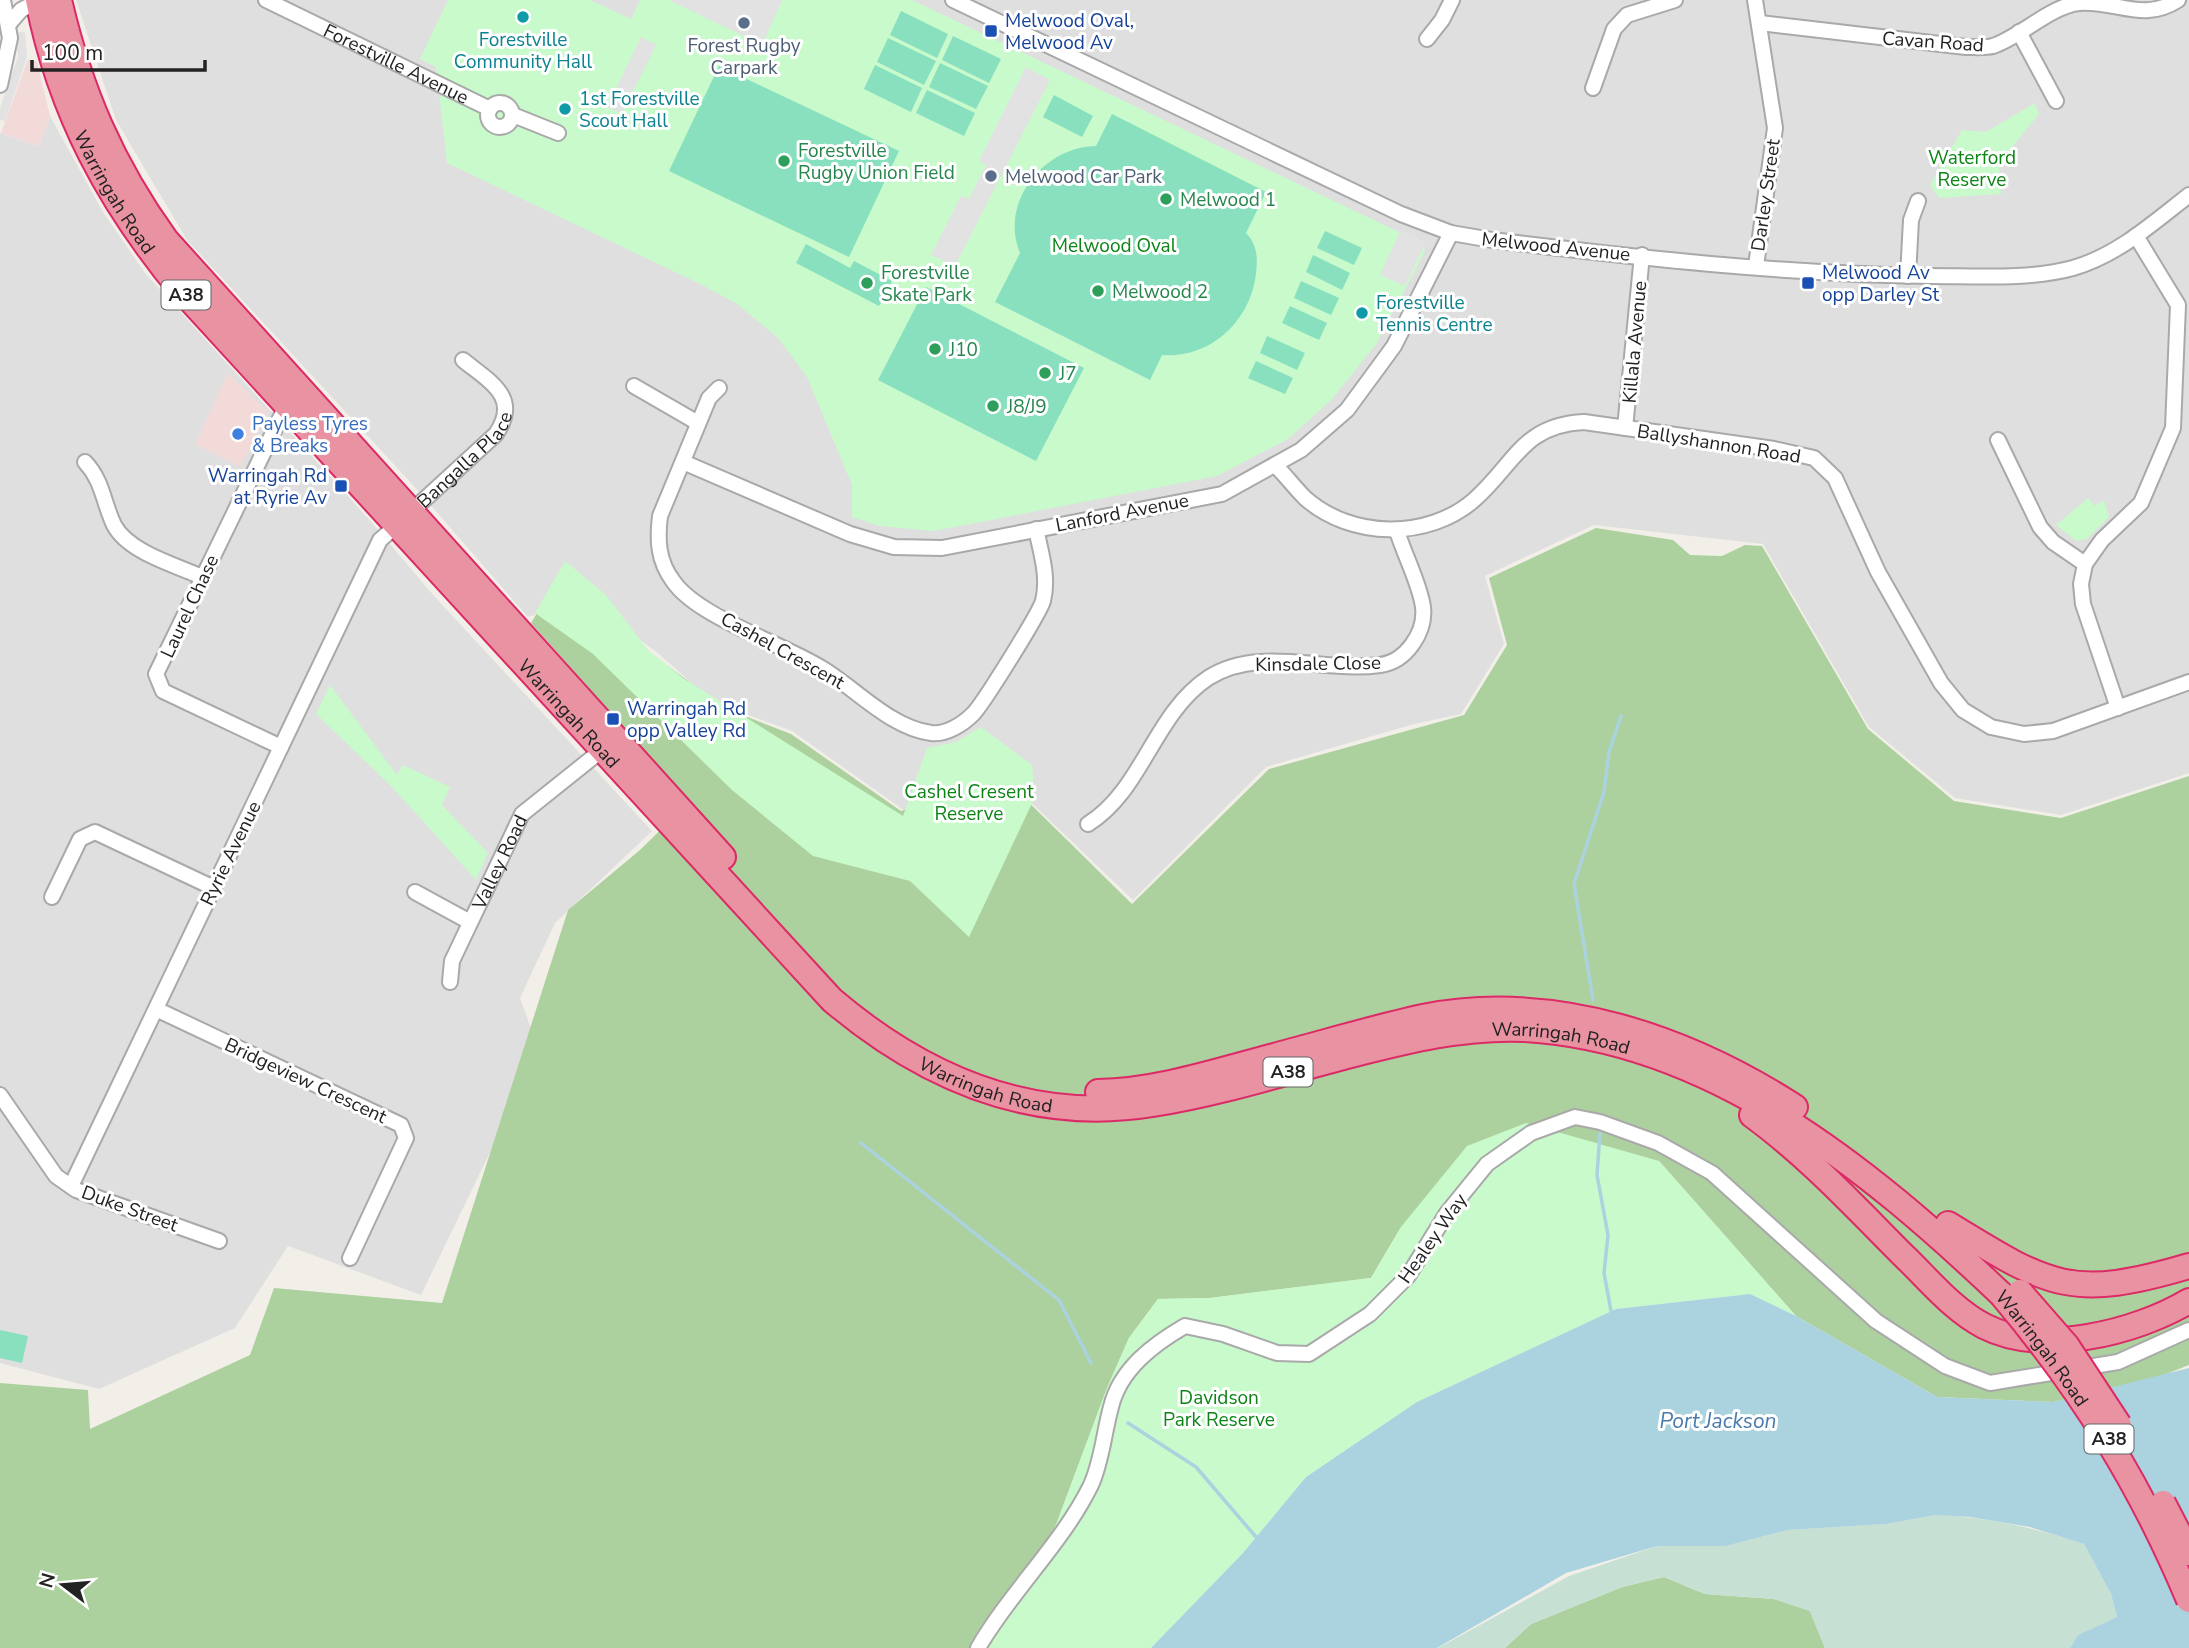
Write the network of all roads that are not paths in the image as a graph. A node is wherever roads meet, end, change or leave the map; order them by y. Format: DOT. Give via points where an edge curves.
graph roads {
  1 [pos="43,0"];
  2 [pos="266,0"];
  3 [pos="953,0"];
  4 [pos="1452,0"];
  5 [pos="1675,0"];
  6 [pos="1755,0"];
  7 [pos="2178,0"];
  8 [pos="4,2"];
  9 [pos="1760,23"];
  10 [pos="9,24"];
  11 [pos="2019,32"];
  12 [pos="1427,39"];
  13 [pos="3,43"];
  14 [pos="0,85"];
  15 [pos="1593,88"];
  16 [pos="2056,101"];
  17 [pos="558,133"];
  18 [pos="2189,195"];
  19 [pos="1918,201"];
  20 [pos="1451,233"];
  21 [pos="2136,236"];
  22 [pos="1642,255"];
  23 [pos="1756,266"];
  24 [pos="1908,275"];
  25 [pos="463,360"];
  26 [pos="634,386"];
  27 [pos="719,388"];
  28 [pos="287,404"];
  29 [pos="698,423"];
  30 [pos="1625,428"];
  31 [pos="1998,440"];
  32 [pos="683,461"];
  33 [pos="85,462"];
  34 [pos="1276,466"];
  35 [pos="404,518"];
  36 [pos="1036,528"];
  37 [pos="1398,531"];
  38 [pos="2085,564"];
  39 [pos="202,577"];
  40 [pos="2189,682"];
  41 [pos="2118,708"];
  42 [pos="610,744"];
  43 [pos="281,747"];
  44 [pos="1088,824"];
  45 [pos="214,888"];
  46 [pos="415,892"];
  47 [pos="52,897"];
  48 [pos="470,922"];
  49 [pos="450,982"];
  50 [pos="156,1009"];
  51 [pos="1692,1072"];
  52 [pos="0,1095"];
  53 [pos="11,1110"];
  54 [pos="0,1122"];
  55 [pos="71,1186"];
  56 [pos="1948,1224"];
  57 [pos="219,1241"];
  58 [pos="350,1258"];
  59 [pos="2189,1266"];
  60 [pos="2006,1288"];
  61 [pos="2189,1301"];
  62 [pos="2189,1330"];
  63 [pos="2189,1553"];
  64 [pos="2189,1600"];
  65 [pos="978,1648"];
  1 -- 10 [label="street" via="21,10"];
  1 -- 28 [label="highway, Warringah Road / A38" via="66,103 84,146 118,203 147,249 183,292"];
  1 -- 35 [label="highway, Warringah Road / A38" via="106,143 138,201"];
  2 -- 17 [label="street, Forestville Avenue" via="490,109 503,103 513,115"];
  3 -- 20 [label="street, Melwood Avenue" via="1341,186"];
  4 -- 12 [label="street"];
  5 -- 15 [label="street" via="1627,15 1614,29"];
  6 -- 9 [label="street, Darley Street"];
  7 -- 11 [label="street, Cavan Road" via="2163,9 2138,12 2078,3"];
  8 -- 10 [label="street"];
  9 -- 11 [label="street, Cavan Road" via="1966,47 1992,46"];
  9 -- 23 [label="street, Darley Street" via="1775,128"];
  10 -- 13 [label="street" via="10,38"];
  11 -- 16 [label="street"];
  13 -- 14 [label="street"];
  18 -- 21 [label="street, Melwood Avenue"];
  19 -- 24 [label="street" via="1911,220"];
  20 -- 22 [label="street, Melwood Avenue"];
  20 -- 34 [label="street, Lanford Avenue" via="1394,346 1347,410"];
  21 -- 24 [label="street, Melwood Avenue" via="2105,256 2072,268 1973,276"];
  21 -- 38 [label="street" via="2178,305 2173,428 2141,503 2102,540"];
  22 -- 23 [label="street, Melwood Avenue"];
  22 -- 30 [label="street, Killala Avenue"];
  23 -- 24 [label="street, Melwood Avenue"];
  25 -- 35 [label="street, Bangalla Place" via="499,390 506,403 505,420 496,434"];
  26 -- 29 [label="street"];
  27 -- 29 [label="street, Cashel Crescent"];
  28 -- 35 [label="highway, Warringah Road / A38"];
  28 -- 39 [label="street, Laurel Chase"];
  29 -- 32 [label="street, Cashel Crescent"];
  30 -- 37 [label="street, Ballyshannon Road" via="1584,422 1543,430 1522,445 1472,502 1428,524"];
  30 -- 41 [label="street, Ballyshannon Road" via="1814,458 1835,478 1878,572 1941,683 1963,710 1991,727 2024,734 2053,731"];
  31 -- 38 [label="street" via="2040,527"];
  32 -- 36 [label="street, Lanford Avenue" via="850,534 894,547 943,548"];
  32 -- 36 [label="street, Cashel Crescent" via="660,516 657,536 661,561 674,583 696,603 822,668 908,727 934,734 959,726 975,712 1042,604 1046,579"];
  33 -- 39 [label="street" via="98,476 119,534"];
  34 -- 36 [label="street, Lanford Avenue" via="1222,494"];
  34 -- 37 [label="street, Ballyshannon Road" via="1307,499 1335,517"];
  35 -- 42 [label="highway, Warringah Road / A38"];
  35 -- 43 [label="street, Ryrie Avenue" via="380,540"];
  37 -- 44 [label="street, Kinsdale Close" via="1423,607 1420,632 1404,655 1381,665 1258,662 1232,666 1208,678 1184,699 1108,812"];
  38 -- 41 [label="street" via="2083,604"];
  39 -- 43 [label="street, Laurel Chase" via="156,674 163,691"];
  40 -- 41 [label="street, Ballyshannon Road"];
  42 -- 48 [label="street, Valley Road" via="522,814"];
  42 -- 51 [label="highway, Warringah Road / A38" via="832,1000 894,1049 975,1087 1057,1106 1151,1105 1424,1037 1476,1030 1525,1029 1581,1036"];
  42 -- 56 [label="highway, Warringah Road / A38" via="714,847 861,1005 919,1044 986,1075 1044,1088 1114,1091 1230,1068 1424,1017 1470,1011 1568,1014 1626,1027 1758,1083 1882,1169"];
  43 -- 45 [label="street, Ryrie Avenue"];
  45 -- 47 [label="street" via="95,832 80,839"];
  45 -- 50 [label="street, Ryrie Avenue"];
  46 -- 48 [label="street"];
  48 -- 49 [label="street, Valley Road" via="452,961"];
  50 -- 55 [label="street, Ryrie Avenue"];
  50 -- 58 [label="street, Bridgeview Crescent" via="401,1125 406,1138"];
  51 -- 60 [label="highway, Warringah Road / A38" via="1787,1121"];
  51 -- 61 [label="highway" via="1810,1162 1945,1296 1988,1328 2045,1338 2081,1338 2127,1329"];
  52 -- 53 [label="street, Duke Street"];
  53 -- 54 [label="street"];
  53 -- 55 [label="street, Duke Street" via="57,1176"];
  55 -- 57 [label="street, Duke Street"];
  56 -- 59 [label="highway" via="2017,1266 2071,1285 2119,1284"];
  56 -- 60 [label="highway, Warringah Road / A38"];
  60 -- 63 [label="highway, Warringah Road / A38, bridge" via="2067,1346 2101,1394"];
  60 -- 64 [label="highway, Warringah Road / A38, bridge" via="2123,1462 2159,1529"];
  62 -- 65 [label="street, Healey Way" via="2118,1362 1990,1383 1945,1366 1876,1321 1712,1173 1658,1143 1575,1117 1531,1133 1487,1164 1447,1213 1408,1276 1370,1314 1310,1354 1277,1353 1185,1326 1156,1343 1127,1373 1111,1403 1091,1484"];
}
